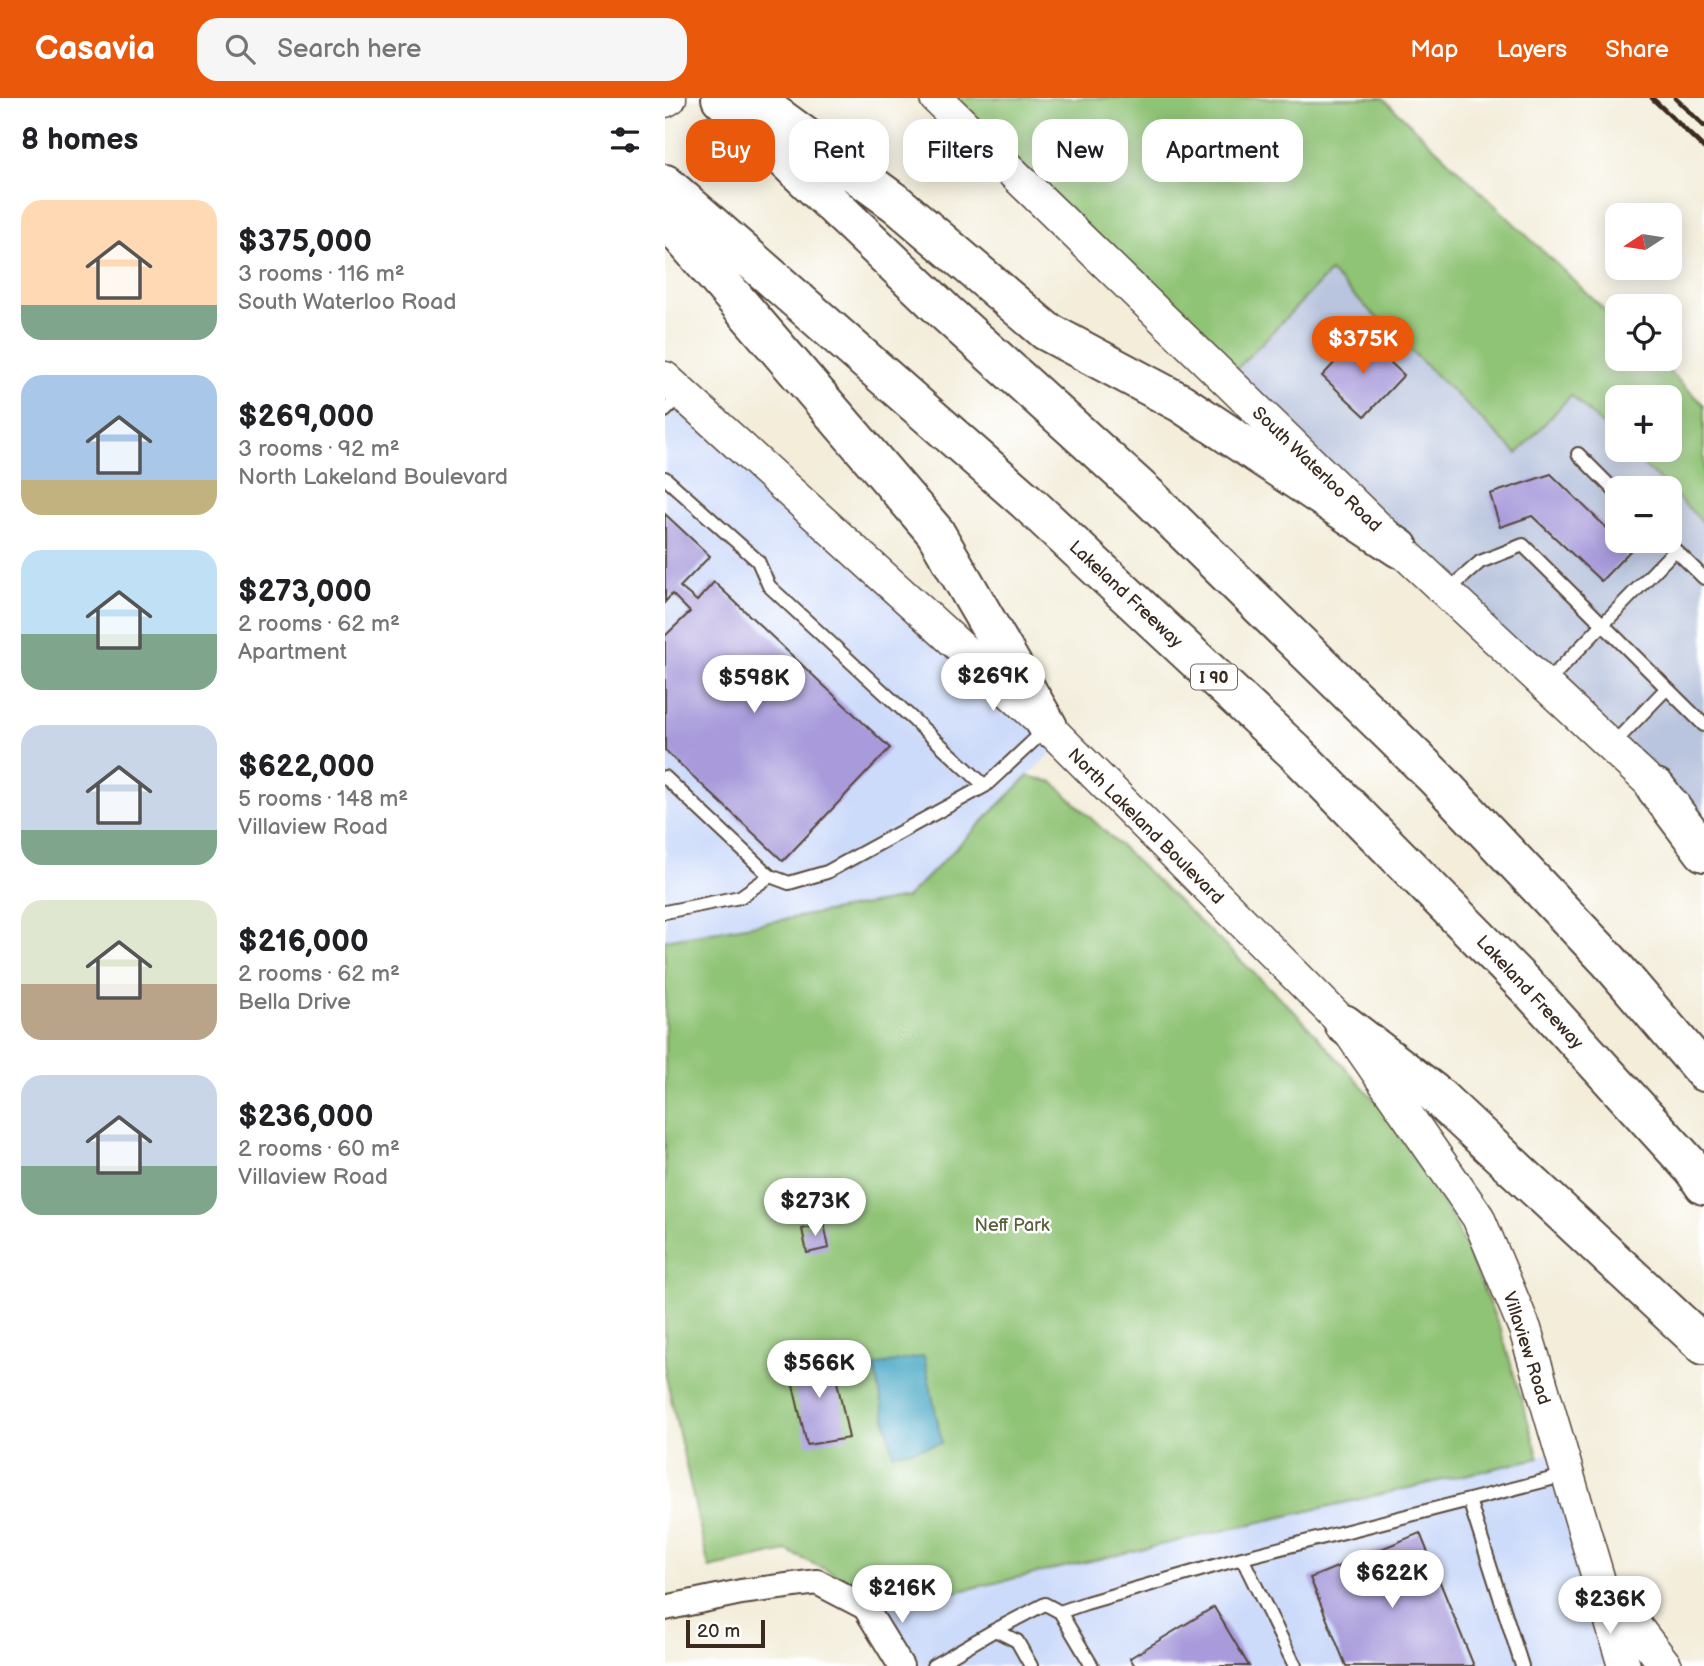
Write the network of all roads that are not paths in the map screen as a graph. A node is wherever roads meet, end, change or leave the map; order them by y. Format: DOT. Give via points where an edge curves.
graph roads {
  1 [pos="670,98"];
  2 [pos="721,98"];
  3 [pos="751,98"];
  4 [pos="936,98"];
  5 [pos="665,101"];
  6 [pos="789,142"];
  7 [pos="789,142"];
  8 [pos="826,182"];
  9 [pos="858,182"];
  10 [pos="671,206"];
  11 [pos="671,394"];
  12 [pos="1579,454"];
  13 [pos="665,478"];
  14 [pos="1605,481"];
  15 [pos="1399,548"];
  16 [pos="1663,553"];
  17 [pos="1678,553"];
  18 [pos="1704,578"];
  19 [pos="1446,592"];
  20 [pos="1603,624"];
  21 [pos="1545,684"];
  22 [pos="1666,688"];
  23 [pos="1704,724"];
  24 [pos="1048,727"];
  25 [pos="1611,747"];
  26 [pos="665,778"];
  27 [pos="985,786"];
  28 [pos="1656,788"];
  29 [pos="1704,834"];
  30 [pos="1704,852"];
  31 [pos="770,876"];
  32 [pos="665,912"];
  33 [pos="1344,1024"];
  34 [pos="1704,1072"];
  35 [pos="1704,1185"];
  36 [pos="1704,1345"];
  37 [pos="1567,1475"];
  38 [pos="1469,1500"];
  39 [pos="1242,1558"];
  40 [pos="1595,1574"];
  41 [pos="665,1608"];
  42 [pos="1061,1612"];
  43 [pos="995,1630"];
  44 [pos="901,1666"];
  45 [pos="933,1666"];
  46 [pos="1031,1666"];
  47 [pos="1092,1666"];
  48 [pos="1295,1666"];
  49 [pos="1523,1666"];
  50 [pos="1624,1666"];
  51 [pos="1666,1666"];
  1 -- 5 [label="street"];
  2 -- 6 [label="highway"];
  3 -- 7 [label="highway"];
  4 -- 15 [label="street, South Waterloo Road"];
  8 -- 34 [label="highway" via="945,312 1149,497 1436,778 1609,961"];
  9 -- 15 [label="highway" via="897,204 1046,331 1181,403"];
  10 -- 24 [label="highway" via="935,532"];
  10 -- 35 [label="highway, Lakeland Freeway / I 90" via="1026,501 1295,752 1534,993"];
  11 -- 24 [label="street, North Lakeland Boulevard"];
  12 -- 14 [label="lane"];
  13 -- 27 [label="lane" via="758,561 769,586"];
  15 -- 19 [label="street, South Waterloo Road"];
  16 -- 20 [label="lane"];
  17 -- 18 [label="lane"];
  19 -- 20 [label="lane" via="1480,562 1523,545"];
  19 -- 21 [label="street, South Waterloo Road"];
  20 -- 21 [label="lane"];
  20 -- 22 [label="lane"];
  21 -- 25 [label="street, South Waterloo Road"];
  22 -- 23 [label="lane"];
  22 -- 25 [label="lane"];
  24 -- 27 [label="lane"];
  24 -- 33 [label="street, North Lakeland Boulevard"];
  25 -- 28 [label="street, South Waterloo Road"];
  26 -- 31 [label="lane"];
  27 -- 31 [label="lane" via="827,872 789,883"];
  28 -- 29 [label="street, South Waterloo Road"];
  28 -- 30 [label="highway"];
  31 -- 32 [label="lane" via="740,897"];
  33 -- 36 [label="highway" via="1434,1093"];
  33 -- 37 [label="street, Villaview Road" via="1478,1217 1525,1329"];
  37 -- 38 [label="lane"];
  37 -- 40 [label="street, Villaview Road"];
  38 -- 39 [label="lane"];
  38 -- 49 [label="lane"];
  39 -- 42 [label="lane"];
  39 -- 48 [label="lane"];
  40 -- 50 [label="street, Villaview Road"];
  40 -- 51 [label="street"];
  41 -- 44 [label="street" via="817,1582 865,1607"];
  42 -- 43 [label="lane" via="1045,1604"];
  42 -- 47 [label="lane"];
  43 -- 45 [label="lane"];
  43 -- 46 [label="lane" via="1017,1641"];
}
